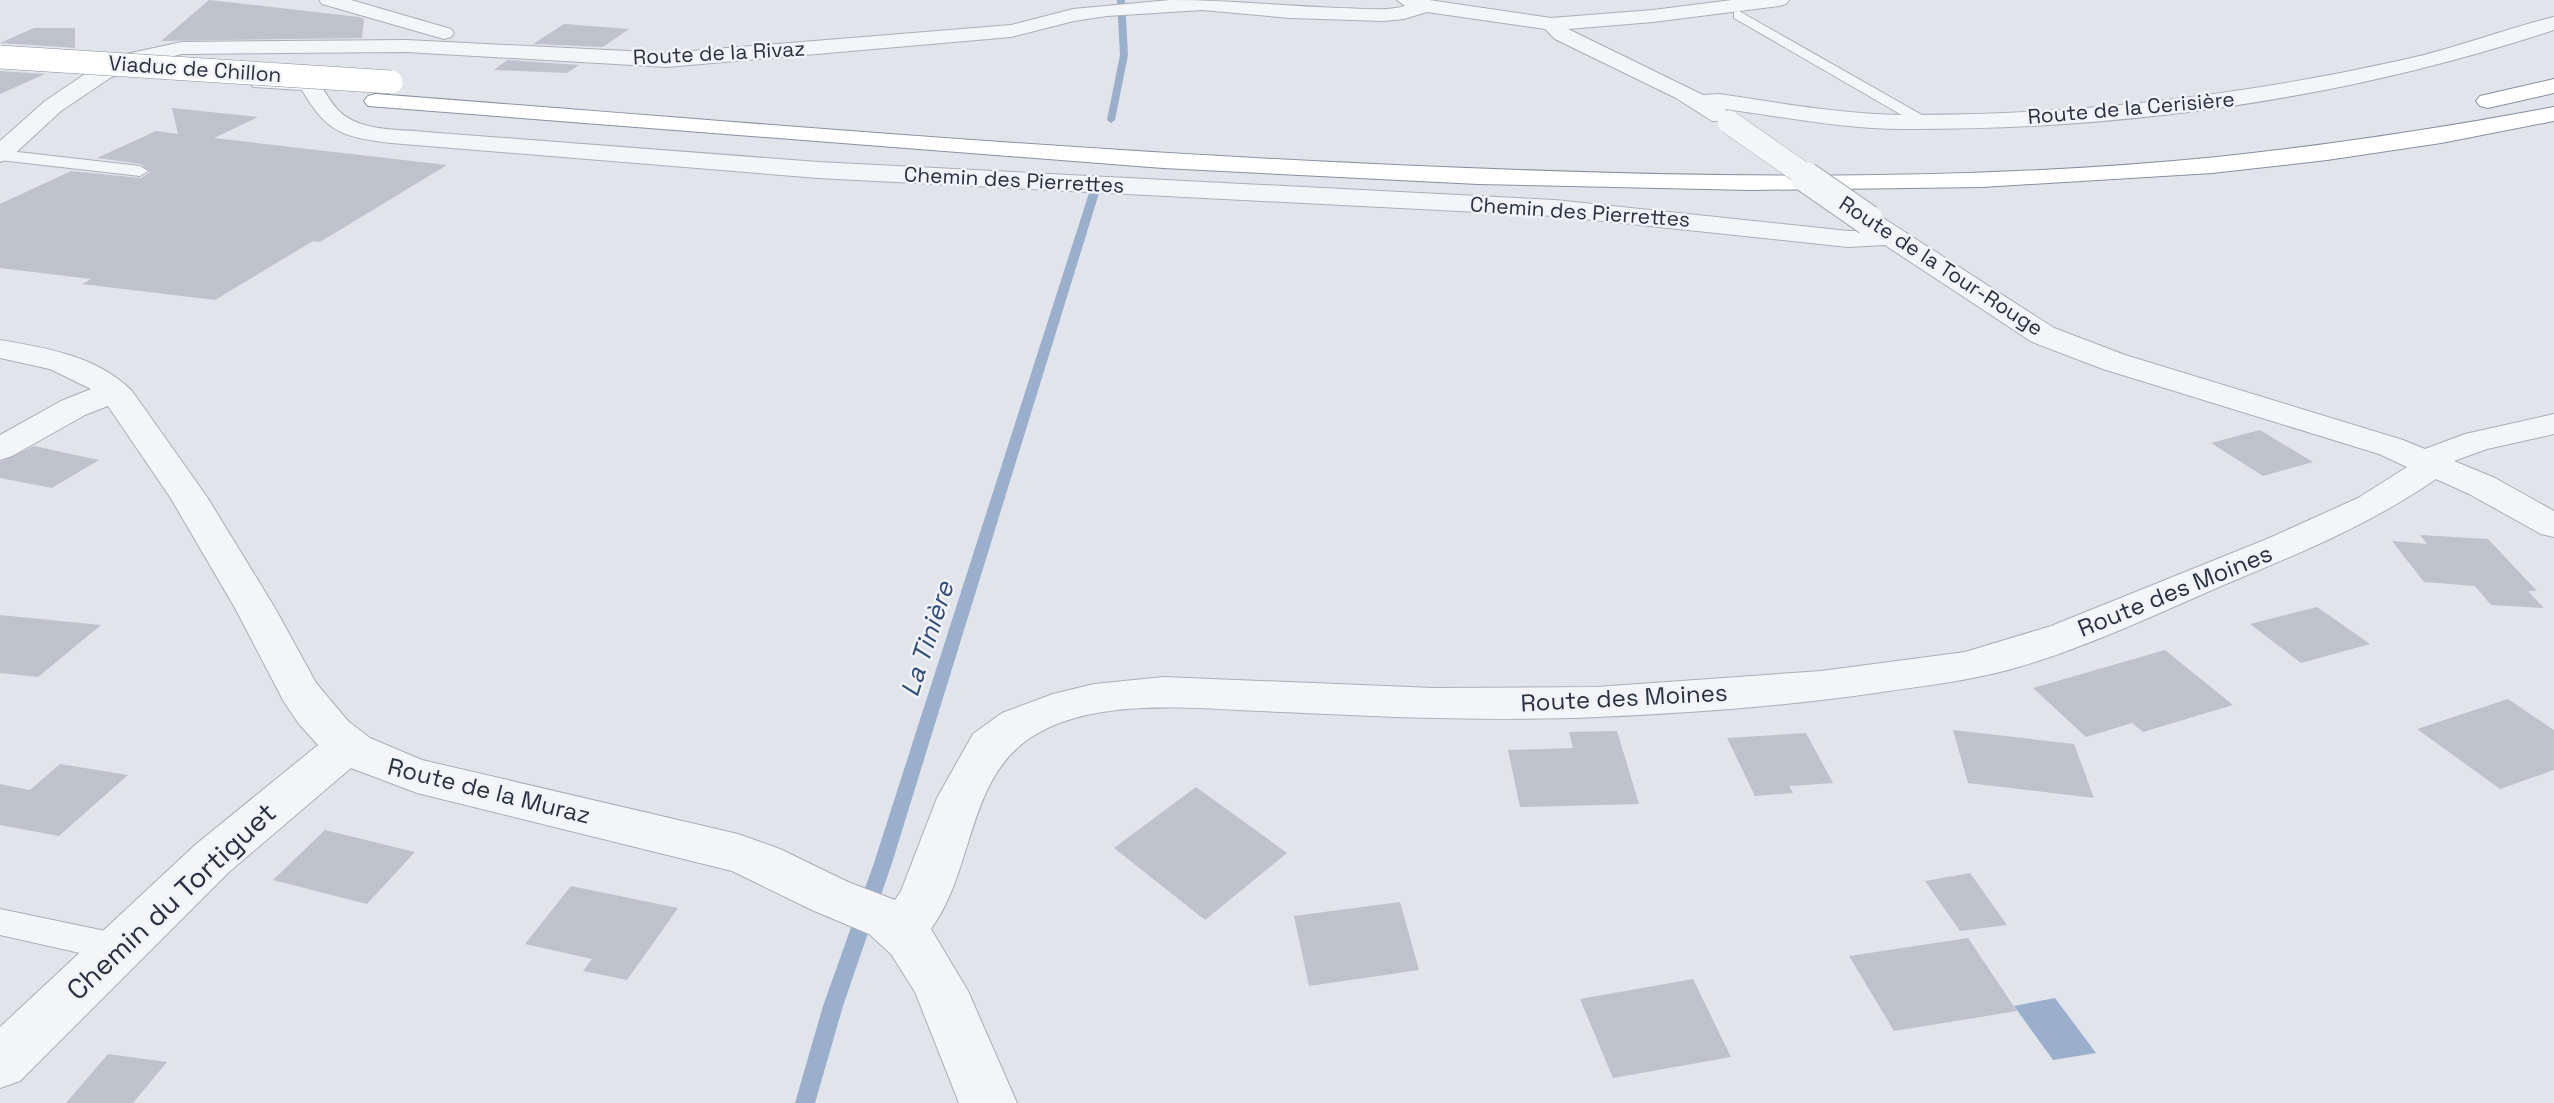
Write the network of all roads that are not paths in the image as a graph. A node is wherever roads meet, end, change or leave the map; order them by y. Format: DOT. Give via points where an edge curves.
graph roads {
  1 [pos="329,0"];
  2 [pos="1779,0"];
  3 [pos="1416,3"];
  4 [pos="1739,15"];
  5 [pos="2554,23"];
  6 [pos="1551,24"];
  7 [pos="504,52"];
  8 [pos="0,57"];
  9 [pos="0,68"];
  10 [pos="102,73"];
  11 [pos="0,77"];
  12 [pos="2554,86"];
  13 [pos="384,91"];
  14 [pos="1700,102"];
  15 [pos="2460,106"];
  16 [pos="2554,114"];
  17 [pos="1924,122"];
  18 [pos="0,154"];
  19 [pos="1975,156"];
  20 [pos="140,171"];
  21 [pos="1879,228"];
  22 [pos="0,349"];
  23 [pos="114,392"];
  24 [pos="2554,424"];
  25 [pos="0,449"];
  26 [pos="2430,463"];
  27 [pos="2554,526"];
  28 [pos="348,746"];
  29 [pos="868,913"];
  30 [pos="0,922"];
  31 [pos="120,948"];
  32 [pos="0,1063"];
  33 [pos="988,1103"];
  1 -- 7 [label="street"];
  2 -- 6 [label="street"];
  3 -- 6 [label="street"];
  3 -- 7 [label="street, Route de la Rivaz" via="1404,13 1383,15 1202,5 1107,10 1021,30 710,57 646,60"];
  4 -- 17 [label="lane"];
  5 -- 17 [label="street, Route de la Cerisière" via="2468,51 2261,94 2070,116"];
  6 -- 14 [label="street, Route de la Tour-Rouge" via="1562,35"];
  7 -- 10 [label="street, Route de la Rivaz" via="406,46 191,47 144,55"];
  8 -- 13 [label="highway, Viaduc de Chillon, bridge"];
  9 -- 10 [label="street, Chemin des Pierrettes"];
  10 -- 18 [label="street, Route de la Rivaz" via="53,106"];
  10 -- 21 [label="street, Chemin des Pierrettes" via="309,85 340,122 425,139 778,167 1555,208 1848,239 1875,239"];
  11 -- 13 [label="highway, Viaduc de Chillon"];
  12 -- 15 [label="highway"];
  13 -- 16 [label="highway" via="1142,160 1537,179 1769,183 2031,177 2266,159 2425,138"];
  13 -- 19 [label="highway" via="1277,147 1533,158"];
  14 -- 17 [label="street, Route de la Cerisière"];
  14 -- 21 [label="street, Route de la Tour-Rouge, bridge"];
  18 -- 20 [label="lane"];
  21 -- 26 [label="street, Route de la Tour-Rouge" via="2015,319 2070,347 2361,437"];
  22 -- 23 [label="street, Route de la Muraz" via="80,369"];
  23 -- 25 [label="street" via="73,408"];
  23 -- 28 [label="street, Route de la Muraz" via="185,487 306,705"];
  24 -- 26 [label="street, Route des Moines" via="2452,449"];
  26 -- 27 [label="street, Route de la Tour-Rouge"];
  26 -- 29 [label="street, Route des Moines" via="2371,506 2281,547 2066,636 1965,666 1821,686 1596,702 1434,704 1164,692 1094,699 1053,709 1018,724 989,745 960,798 923,901"];
  28 -- 29 [label="street, Route de la Muraz" via="410,774 768,862"];
  28 -- 31 [label="street, Chemin du Tortiguet" via="265,810"];
  29 -- 33 [label="street" via="924,961"];
  30 -- 31 [label="lane"];
  31 -- 32 [label="street, Chemin du Tortiguet"];
}
